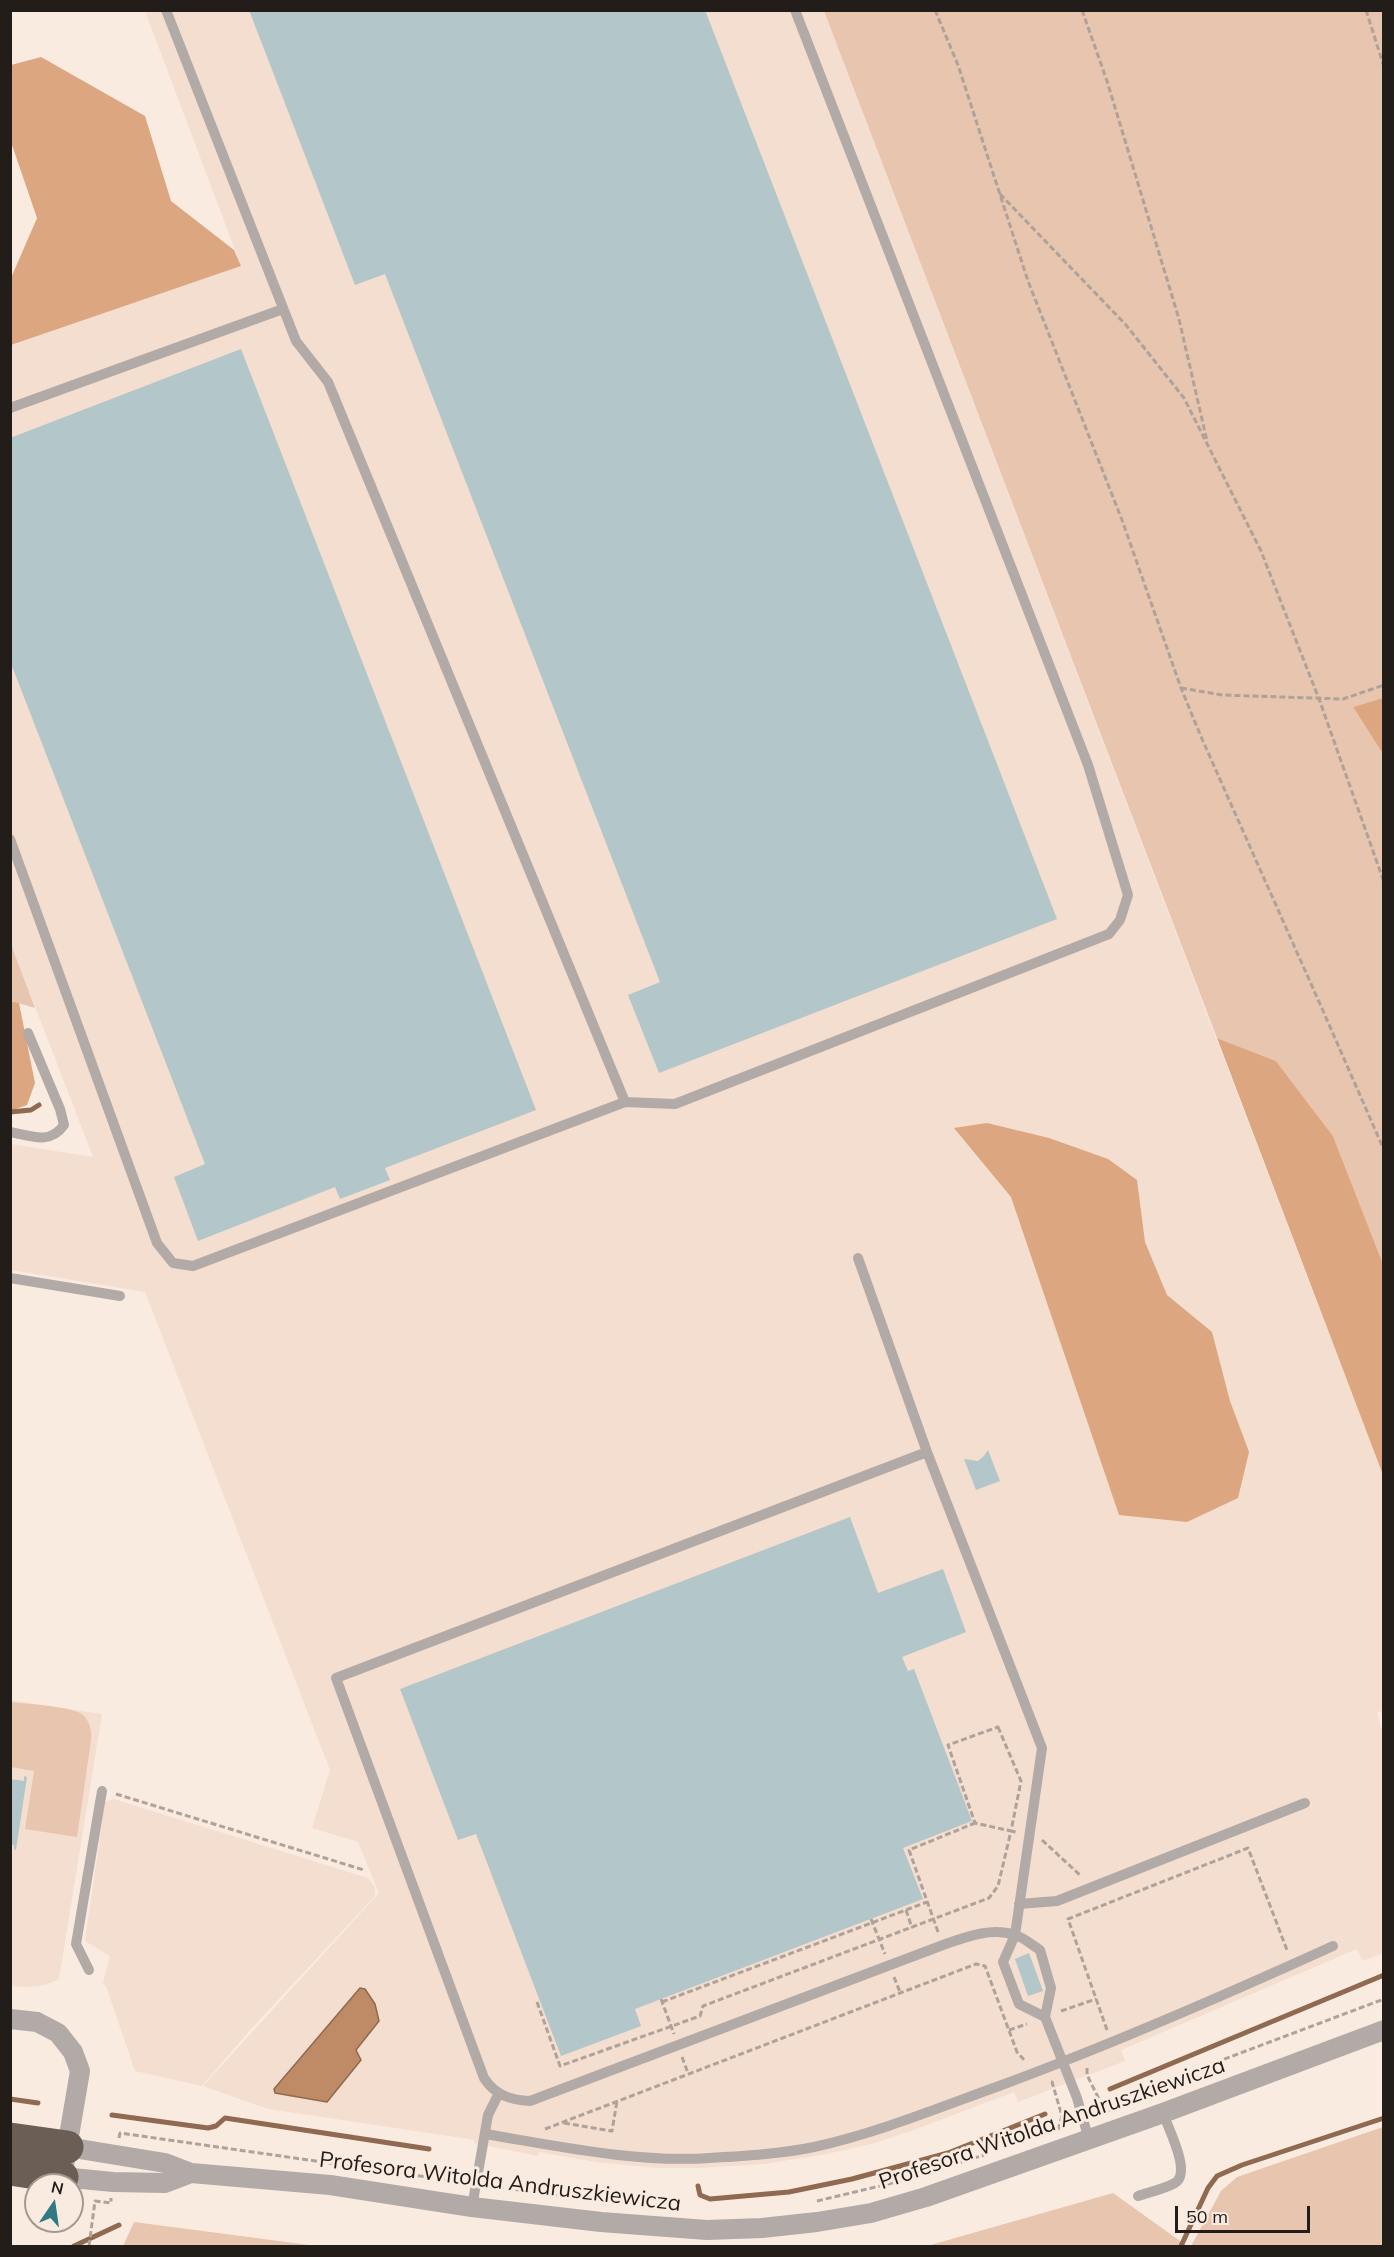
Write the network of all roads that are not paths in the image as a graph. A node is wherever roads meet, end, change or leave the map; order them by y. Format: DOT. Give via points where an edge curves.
graph roads {
  1 [pos="166,10"];
  2 [pos="795,10"];
  3 [pos="283,309"];
  4 [pos="10,408"];
  5 [pos="10,839"];
  6 [pos="28,1033"];
  7 [pos="625,1102"];
  8 [pos="10,1132"];
  9 [pos="858,1258"];
  10 [pos="10,1278"];
  11 [pos="120,1296"];
  12 [pos="927,1452"];
  13 [pos="102,1791"];
  14 [pos="1305,1803"];
  15 [pos="1019,1904"];
  16 [pos="1015,1935"];
  17 [pos="1334,1946"];
  18 [pos="89,1970"];
  19 [pos="1046,2017"];
  20 [pos="10,2019"];
  21 [pos="1383,2030"];
  22 [pos="1063,2062"];
  23 [pos="499,2093"];
  24 [pos="1163,2113"];
  25 [pos="485,2134"];
  26 [pos="10,2139"];
  27 [pos="1089,2139"];
  28 [pos="64,2162"];
  29 [pos="10,2169"];
  30 [pos="191,2174"];
  31 [pos="1138,2196"];
  32 [pos="472,2207"];
  1 -- 3 [label="lane"];
  2 -- 7 [label="lane" via="1088,765 1128,895 1120,920 1109,934 675,1104"];
  3 -- 4 [label="lane"];
  3 -- 7 [label="lane" via="296,341 328,381"];
  5 -- 7 [label="lane" via="157,1243 173,1263 194,1266"];
  6 -- 8 [label="lane" via="64,1125 47,1138"];
  9 -- 12 [label="lane"];
  10 -- 11 [label="lane"];
  12 -- 15 [label="lane" via="1042,1748"];
  12 -- 23 [label="lane" via="336,1678 484,2078"];
  13 -- 18 [label="lane" via="76,1944"];
  14 -- 15 [label="lane" via="1057,1901"];
  15 -- 16 [label="lane"];
  16 -- 19 [label="lane" via="1040,1950 1051,1988"];
  16 -- 19 [label="lane" via="1003,1962 1019,2004"];
  16 -- 23 [label="lane" via="975,1934 530,2101 512,2100"];
  17 -- 22 [label="lane"];
  19 -- 22 [label="lane"];
  20 -- 28 [label="street" via="37,2022 58,2033 73,2052 80,2071"];
  21 -- 24 [label="street, Profesora Witolda Andruszkiewicza"];
  22 -- 25 [label="lane" via="860,2135 812,2147 708,2158 653,2157"];
  22 -- 27 [label="lane"];
  23 -- 25 [label="lane" via="488,2115"];
  24 -- 27 [label="street, Profesora Witolda Andruszkiewicza"];
  24 -- 31 [label="lane" via="1182,2164 1181,2176 1174,2184"];
  25 -- 32 [label="lane"];
  26 -- 28 [label="highway"];
  27 -- 32 [label="street, Profesora Witolda Andruszkiewicza" via="926,2198 871,2212 784,2226 661,2228"];
  28 -- 29 [label="highway"];
  28 -- 30 [label="street, Profesora Witolda Andruszkiewicza" via="165,2163"];
  28 -- 30 [label="street, Profesora Witolda Andruszkiewicza" via="113,2182 165,2183"];
  30 -- 32 [label="street, Profesora Witolda Andruszkiewicza" via="330,2185"];
}
